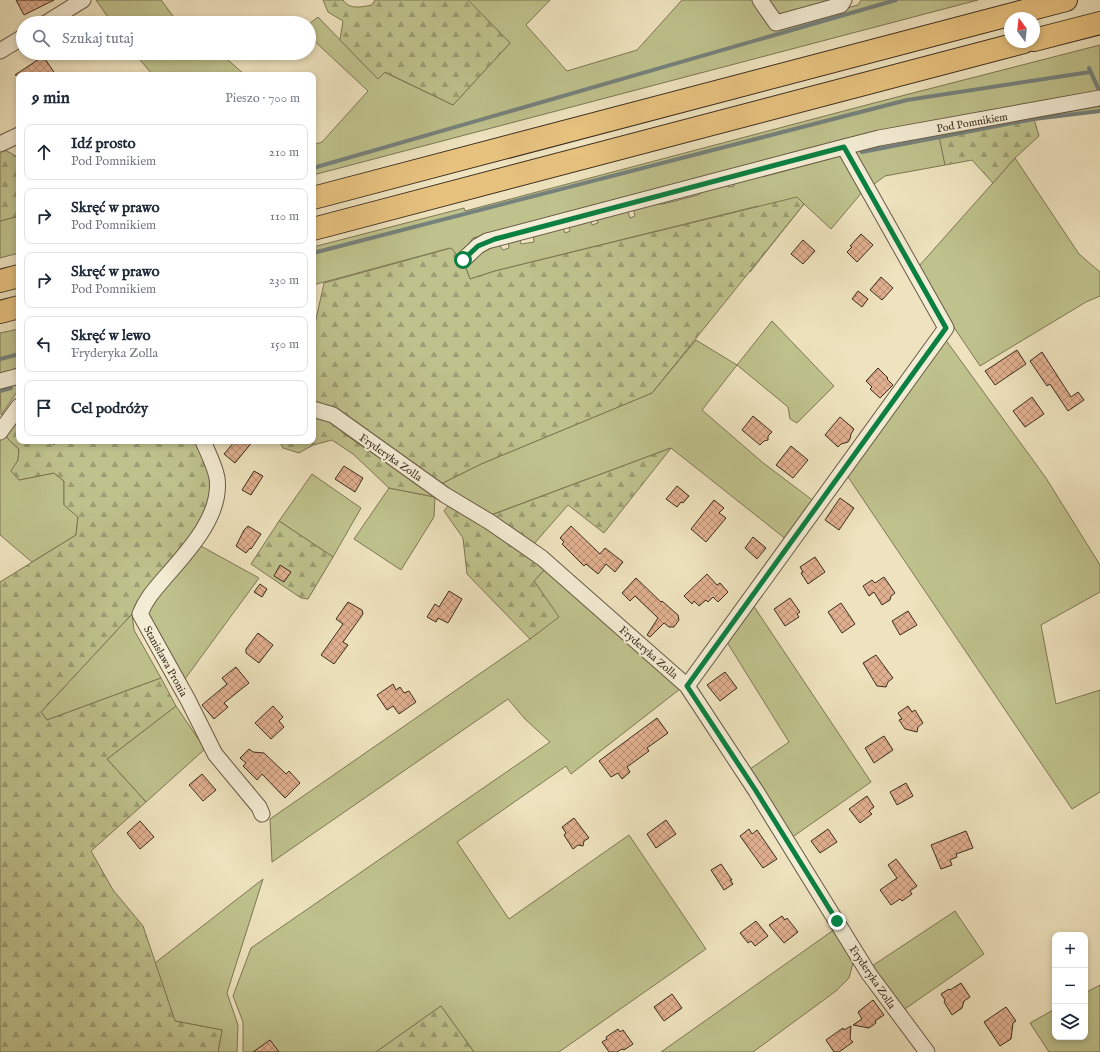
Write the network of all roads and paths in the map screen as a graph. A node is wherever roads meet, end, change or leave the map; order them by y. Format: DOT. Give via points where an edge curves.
graph roads {
  1 [pos="83,0"];
  2 [pos="760,0"];
  3 [pos="844,0"];
  4 [pos="1066,0"];
  5 [pos="57,16"];
  6 [pos="1100,23"];
  7 [pos="1040,38"];
  8 [pos="16,41"];
  9 [pos="1004,47"];
  10 [pos="0,51"];
  11 [pos="1100,98"];
  12 [pos="16,136"];
  13 [pos="0,144"];
  14 [pos="844,147"];
  15 [pos="316,197"];
  16 [pos="316,228"];
  17 [pos="463,260"];
  18 [pos="16,277"];
  19 [pos="0,281"];
  20 [pos="16,308"];
  21 [pos="0,312"];
  22 [pos="16,377"];
  23 [pos="0,381"];
  24 [pos="16,410"];
  25 [pos="316,410"];
  26 [pos="0,432"];
  27 [pos="204,444"];
  28 [pos="687,686"];
  29 [pos="262,814"];
  30 [pos="926,1052"];
  1 -- 5 [label="street"];
  2 -- 3 [label="street" via="776,23 841,5"];
  4 -- 15 [label="highway"];
  6 -- 7 [label="highway"];
  8 -- 10 [label="street"];
  9 -- 16 [label="highway"];
  11 -- 14 [label="street, Pod Pomnikiem" via="879,138"];
  12 -- 13 [label="street"];
  14 -- 17 [label="street, Pod Pomnikiem" via="495,239 478,246"];
  14 -- 28 [label="street" via="946,328"];
  18 -- 19 [label="highway"];
  20 -- 21 [label="highway"];
  22 -- 23 [label="street"];
  24 -- 26 [label="street"];
  25 -- 28 [label="street, Fryderyka Zolla" via="333,416 445,495 542,558"];
  27 -- 29 [label="street, Stanisława Pronia" via="216,477 217,494 212,512 191,546 146,600 140,614 215,754"];
  28 -- 30 [label="street, Fryderyka Zolla" via="869,974"];
}
